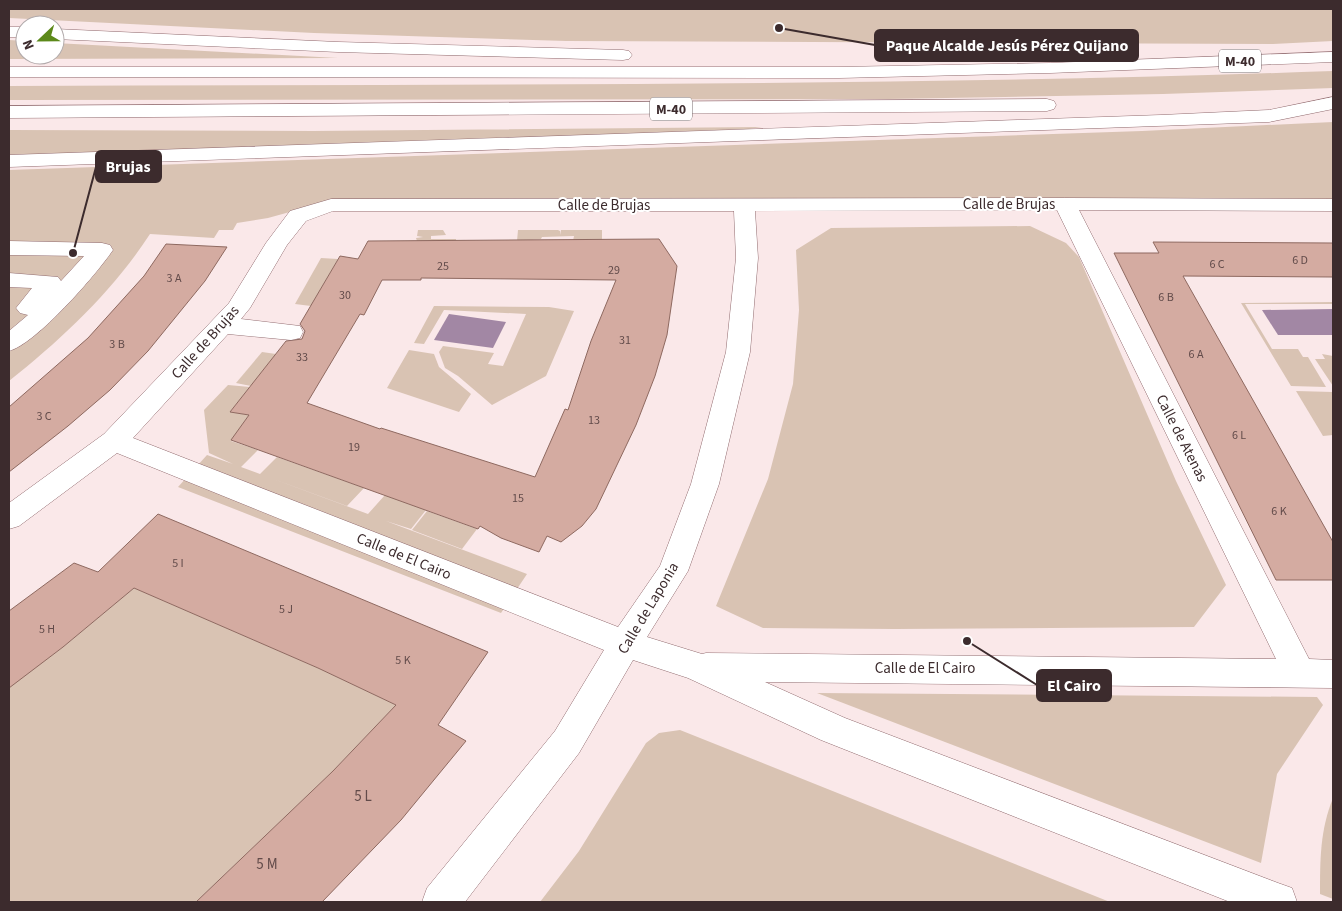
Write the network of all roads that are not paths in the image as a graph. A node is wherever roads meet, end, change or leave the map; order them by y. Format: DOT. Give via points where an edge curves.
graph roads {
  1 [pos="65,34"];
  2 [pos="635,56"];
  3 [pos="665,57"];
  4 [pos="1333,57"];
  5 [pos="994,69"];
  6 [pos="9,72"];
  7 [pos="1333,98"];
  8 [pos="1194,102"];
  9 [pos="1333,103"];
  10 [pos="1064,105"];
  11 [pos="9,112"];
  12 [pos="9,162"];
  13 [pos="1065,204"];
  14 [pos="744,205"];
  15 [pos="1333,205"];
  16 [pos="9,248"];
  17 [pos="9,280"];
  18 [pos="221,324"];
  19 [pos="9,326"];
  20 [pos="291,332"];
  21 [pos="9,343"];
  22 [pos="114,441"];
  23 [pos="9,518"];
  24 [pos="625,644"];
  25 [pos="697,667"];
  26 [pos="1299,672"];
  27 [pos="1333,674"];
  28 [pos="1333,683"];
  29 [pos="441,902"];
  30 [pos="1278,902"];
  1 -- 2 [label="main road" via="338,48"];
  3 -- 5 [label="main road"];
  4 -- 5 [label="main road, M-40"];
  5 -- 6 [label="main road, M-40" via="768,73"];
  7 -- 8 [label="main road"];
  9 -- 12 [label="main road" via="1269,116 1161,121"];
  10 -- 11 [label="main road, M-40"];
  13 -- 14 [label="main road, Calle de Brujas"];
  13 -- 15 [label="main road, Calle de Brujas"];
  13 -- 26 [label="main road, Calle de Atenas"];
  14 -- 18 [label="main road, Calle de Brujas" via="331,205 298,216 277,243 238,308"];
  14 -- 24 [label="main road, Calle de Laponia" via="747,258 738,352 705,484 673,571"];
  16 -- 21 [label="main road" via="102,250 46,313"];
  17 -- 19 [label="main road" via="50,282"];
  18 -- 20 [label="main road"];
  18 -- 22 [label="main road, Calle de Brujas"];
  22 -- 23 [label="main road, Calle de Brujas"];
  22 -- 24 [label="main road, Calle de El Cairo"];
  24 -- 25 [label="main road, Calle de El Cairo"];
  24 -- 29 [label="main road, Calle de Laponia" via="567,742"];
  25 -- 26 [label="main road, Calle de El Cairo"];
  25 -- 30 [label="main road, Calle de El Cairo" via="832,728"];
  26 -- 27 [label="main road, Calle de El Cairo"];
  26 -- 28 [label="main road"];
}
